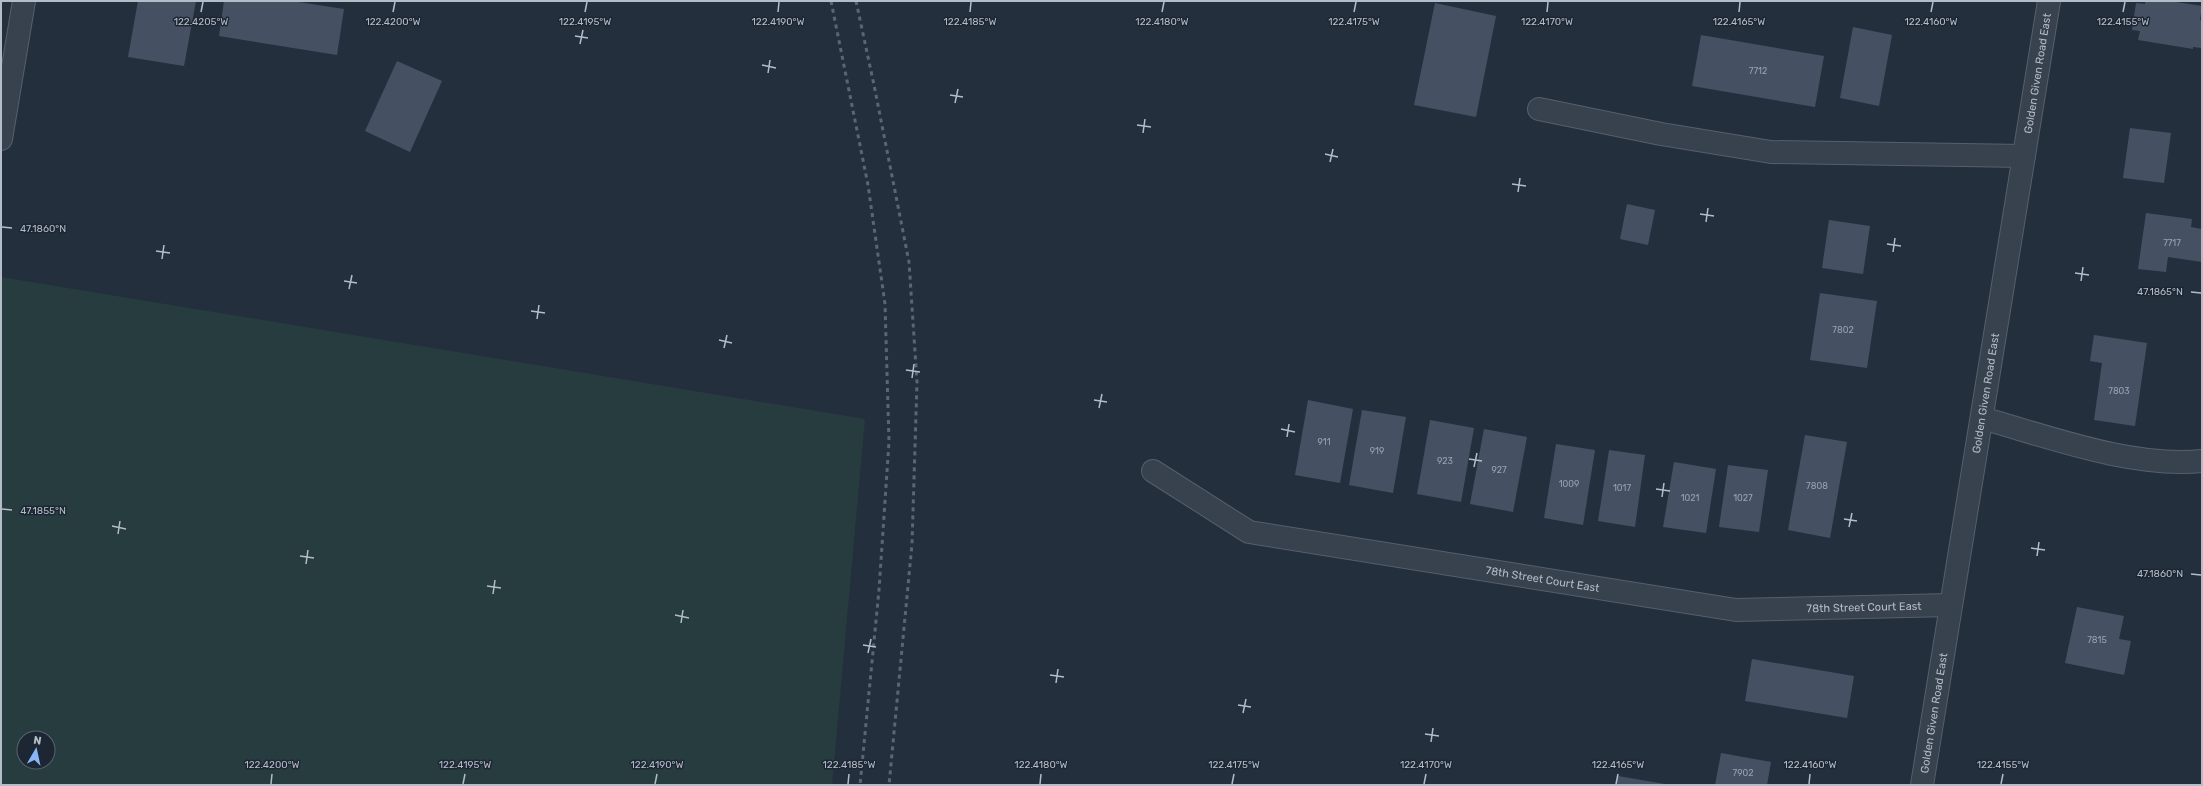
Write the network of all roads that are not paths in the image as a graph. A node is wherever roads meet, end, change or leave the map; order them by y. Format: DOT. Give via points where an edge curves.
graph roads {
  1 [pos="24,1"];
  2 [pos="2049,1"];
  3 [pos="1539,109"];
  4 [pos="1,139"];
  5 [pos="2024,156"];
  6 [pos="1982,418"];
  7 [pos="2202,461"];
  8 [pos="1153,471"];
  9 [pos="1950,605"];
  10 [pos="1922,785"];
  1 -- 4 [label="street"];
  2 -- 5 [label="street, Golden Given Road East"];
  3 -- 5 [label="street" via="1661,134 1772,152"];
  5 -- 6 [label="street, Golden Given Road East"];
  6 -- 7 [label="street" via="2139,459"];
  6 -- 9 [label="street, Golden Given Road East"];
  8 -- 9 [label="street, 78th Street Court East" via="1249,532 1736,610"];
  9 -- 10 [label="street, Golden Given Road East"];
}
